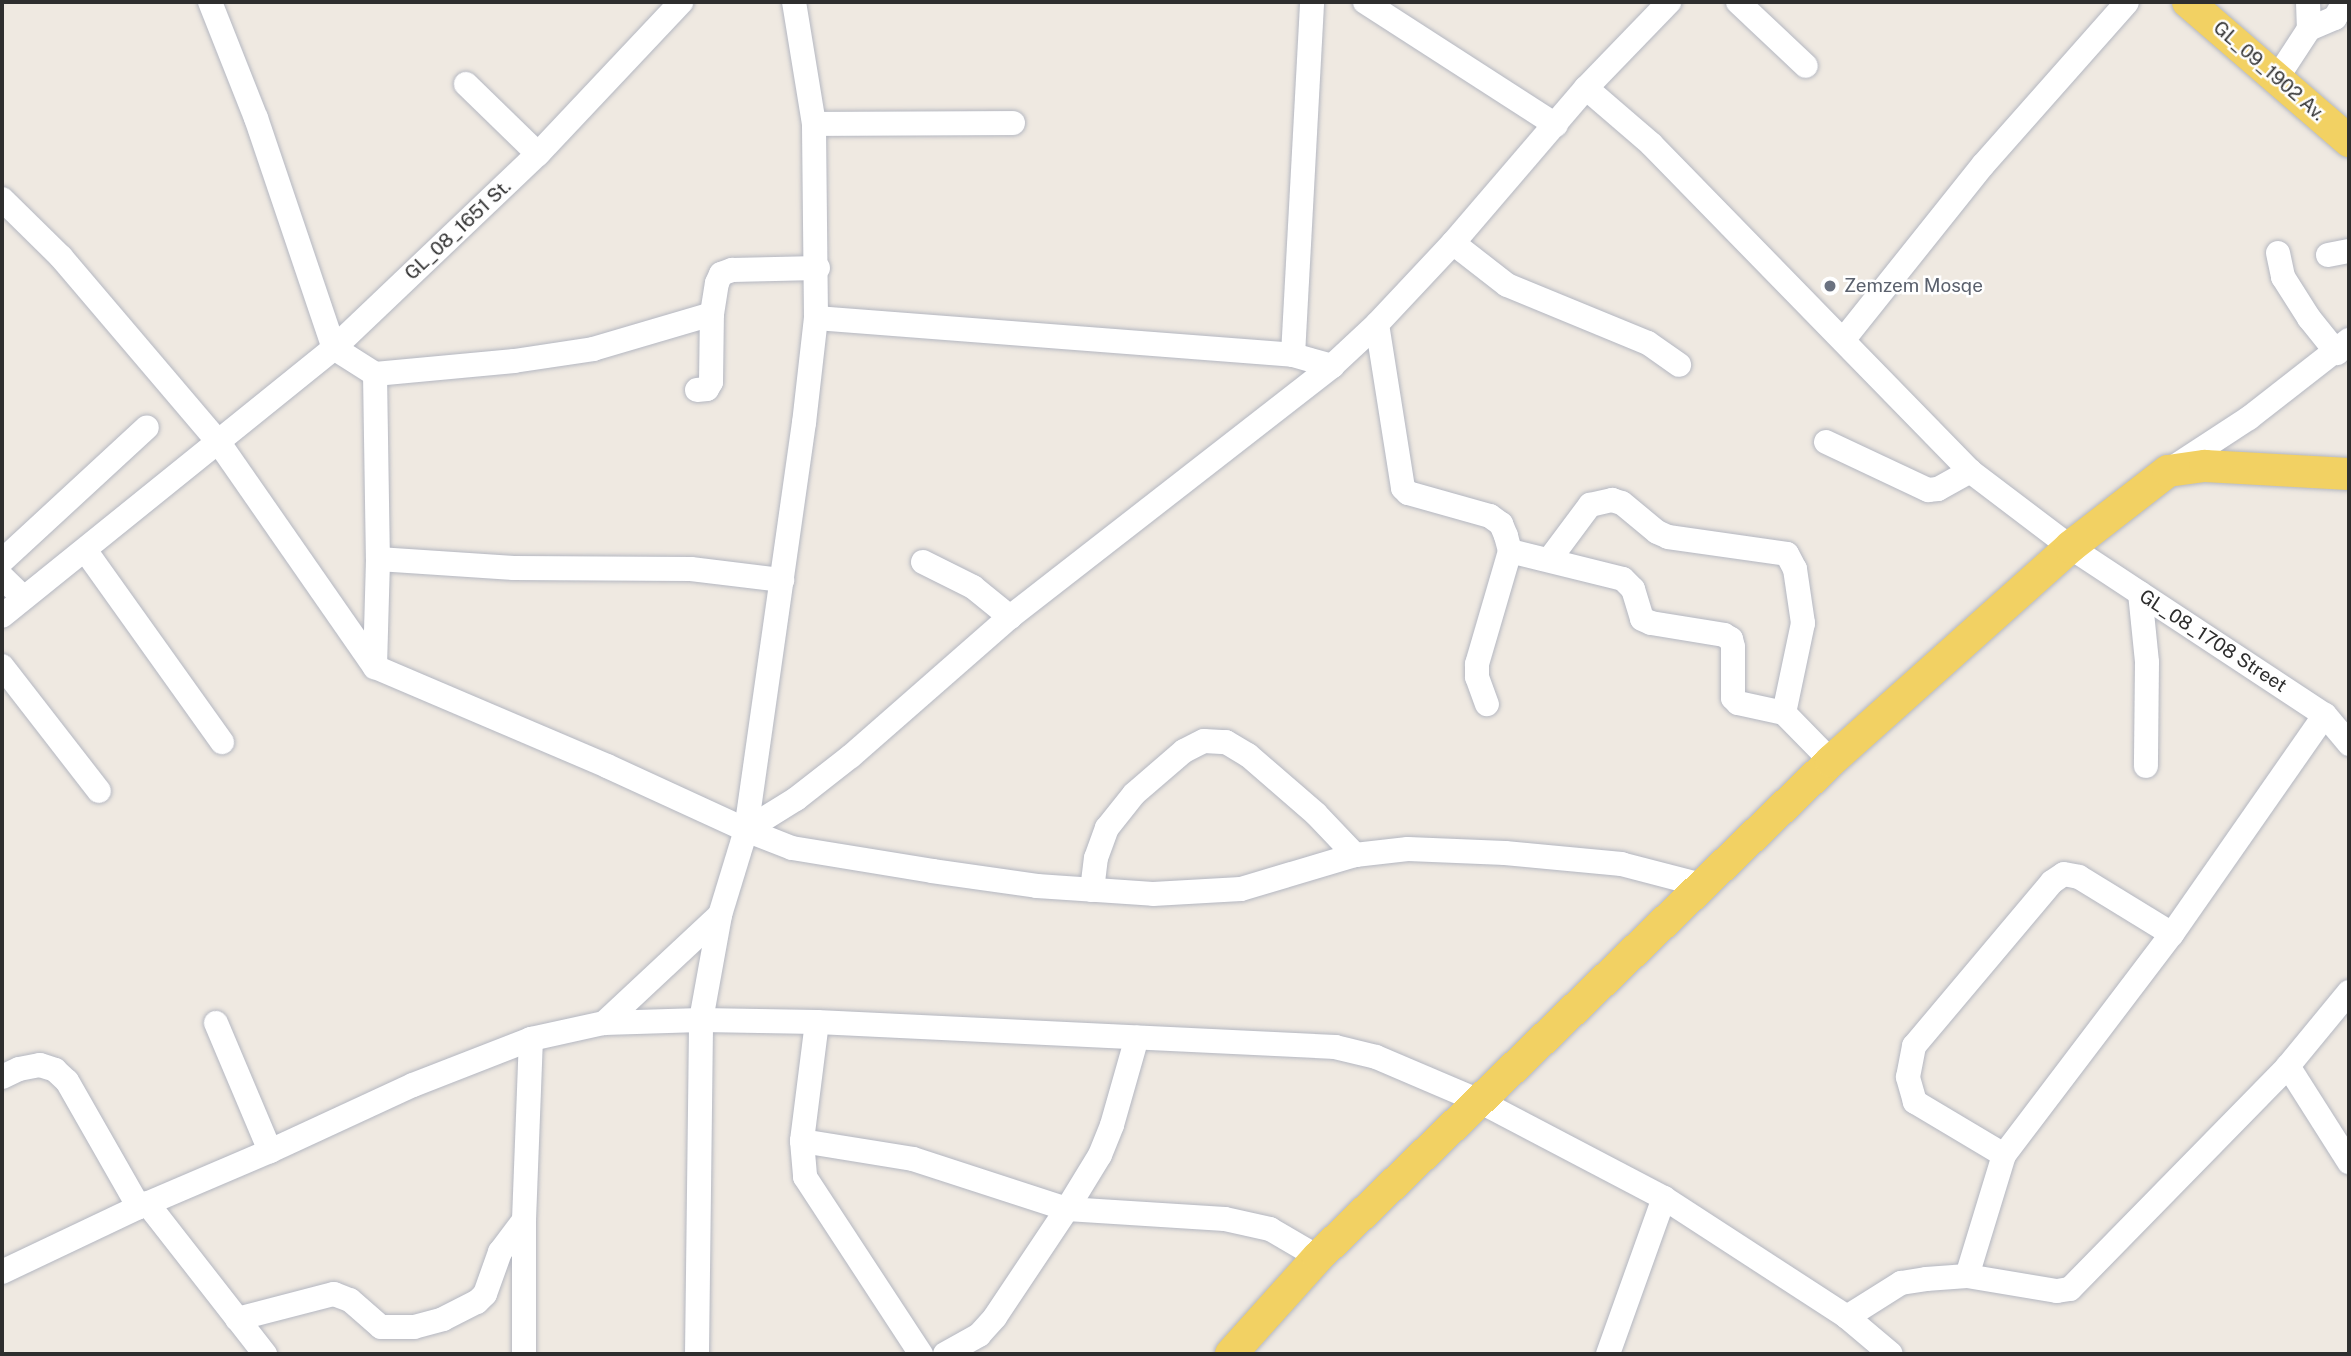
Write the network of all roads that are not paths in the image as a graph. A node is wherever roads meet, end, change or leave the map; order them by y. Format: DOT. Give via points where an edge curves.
graph roads {
  1 [pos="211,2"];
  2 [pos="681,2"];
  3 [pos="794,2"];
  4 [pos="1312,2"];
  5 [pos="1365,2"];
  6 [pos="1669,2"];
  7 [pos="1738,2"];
  8 [pos="2127,2"];
  9 [pos="2188,2"];
  10 [pos="2308,2"];
  11 [pos="2343,14"];
  12 [pos="2309,29"];
  13 [pos="1807,66"];
  14 [pos="2277,78"];
  15 [pos="467,84"];
  16 [pos="1586,88"];
  17 [pos="1013,123"];
  18 [pos="814,124"];
  19 [pos="1556,125"];
  20 [pos="2349,141"];
  21 [pos="538,155"];
  22 [pos="2,199"];
  23 [pos="1453,243"];
  24 [pos="2278,253"];
  25 [pos="818,268"];
  26 [pos="712,314"];
  27 [pos="816,318"];
  28 [pos="1377,324"];
  29 [pos="1844,339"];
  30 [pos="2343,346"];
  31 [pos="334,348"];
  32 [pos="1293,355"];
  33 [pos="1679,365"];
  34 [pos="1332,366"];
  35 [pos="375,374"];
  36 [pos="697,390"];
  37 [pos="147,427"];
  38 [pos="217,440"];
  39 [pos="1826,442"];
  40 [pos="1970,471"];
  41 [pos="2168,471"];
  42 [pos="2349,474"];
  43 [pos="2070,547"];
  44 [pos="85,550"];
  45 [pos="1510,551"];
  46 [pos="378,559"];
  47 [pos="1549,560"];
  48 [pos="2,561"];
  49 [pos="923,562"];
  50 [pos="2,577"];
  51 [pos="782,580"];
  52 [pos="2140,593"];
  53 [pos="24,598"];
  54 [pos="2,616"];
  55 [pos="1010,617"];
  56 [pos="2,666"];
  57 [pos="375,667"];
  58 [pos="1488,704"];
  59 [pos="1784,713"];
  60 [pos="2325,715"];
  61 [pos="222,742"];
  62 [pos="2349,744"];
  63 [pos="1831,761"];
  64 [pos="2146,766"];
  65 [pos="99,791"];
  66 [pos="746,830"];
  67 [pos="1355,855"];
  68 [pos="1706,886"];
  69 [pos="1092,890"];
  70 [pos="720,915"];
  71 [pos="2172,934"];
  72 [pos="2349,992"];
  73 [pos="701,1020"];
  74 [pos="817,1022"];
  75 [pos="216,1023"];
  76 [pos="604,1023"];
  77 [pos="1137,1037"];
  78 [pos="531,1039"];
  79 [pos="2288,1066"];
  80 [pos="2,1077"];
  81 [pos="1479,1101"];
  82 [pos="802,1140"];
  83 [pos="270,1151"];
  84 [pos="2004,1155"];
  85 [pos="2349,1161"];
  86 [pos="1664,1198"];
  87 [pos="143,1205"];
  88 [pos="1067,1209"];
  89 [pos="524,1220"];
  90 [pos="1318,1257"];
  91 [pos="2,1272"];
  92 [pos="1966,1276"];
  93 [pos="1847,1317"];
  94 [pos="237,1319"];
  95 [pos="264,1354"];
  96 [pos="524,1354"];
  97 [pos="697,1354"];
  98 [pos="921,1354"];
  99 [pos="945,1354"];
  100 [pos="1231,1354"];
  101 [pos="1608,1354"];
  102 [pos="1891,1354"];
  1 -- 31 [label="street" via="256,118"];
  2 -- 21 [label="street, GL_08_1651 St."];
  3 -- 18 [label="street"];
  4 -- 32 [label="street"];
  5 -- 19 [label="street"];
  6 -- 16 [label="street"];
  7 -- 13 [label="street"];
  8 -- 29 [label="street" via="1983,165"];
  9 -- 14 [label="main road, GL_09_1902 Av."];
  10 -- 12 [label="street"];
  11 -- 12 [label="street"];
  12 -- 14 [label="street"];
  14 -- 20 [label="main road, GL_09_1902 Av."];
  15 -- 21 [label="street"];
  16 -- 19 [label="street"];
  16 -- 29 [label="street, GL_08_1708 Street" via="1651,144"];
  17 -- 18 [label="street"];
  18 -- 25 [label="street"];
  19 -- 23 [label="street"];
  21 -- 31 [label="street, GL_08_1651 St."];
  22 -- 38 [label="street" via="61,257"];
  23 -- 28 [label="street"];
  23 -- 33 [label="street" via="1507,285 1648,343"];
  24 -- 30 [label="street" via="2283,277 2309,318"];
  25 -- 26 [label="street" via="721,274"];
  25 -- 27 [label="street"];
  26 -- 35 [label="street" via="593,349"];
  26 -- 36 [label="street" via="711,382"];
  27 -- 32 [label="street"];
  27 -- 51 [label="street"];
  28 -- 34 [label="street"];
  28 -- 45 [label="street" via="1403,488 1490,516 1501,524"];
  29 -- 40 [label="street, GL_08_1708 Street"];
  30 -- 41 [label="street" via="2249,418"];
  31 -- 35 [label="street"];
  31 -- 38 [label="street, GL_08_1651 St."];
  32 -- 34 [label="street"];
  34 -- 55 [label="street"];
  35 -- 46 [label="street"];
  37 -- 48 [label="street"];
  38 -- 44 [label="street, GL_08_1651 St."];
  38 -- 57 [label="street"];
  39 -- 40 [label="street" via="1928,490"];
  40 -- 43 [label="street, GL_08_1708 Street"];
  41 -- 42 [label="main road" via="2205,466"];
  41 -- 43 [label="main road"];
  43 -- 52 [label="street, GL_08_1708 Street"];
  43 -- 63 [label="main road"];
  44 -- 53 [label="street, GL_08_1651 St."];
  44 -- 61 [label="street"];
  45 -- 47 [label="street"];
  45 -- 58 [label="street" via="1477,664"];
  46 -- 51 [label="street" via="514,568 691,569"];
  46 -- 57 [label="street"];
  47 -- 59 [label="street" via="1629,583 1642,620 1731,639 1733,698"];
  47 -- 59 [label="street" via="1590,505 1612,500 1622,502 1668,537 1787,554 1795,569 1803,623"];
  49 -- 55 [label="street" via="973,587"];
  50 -- 53 [label="street"];
  51 -- 66 [label="street"];
  52 -- 60 [label="street, GL_08_1708 Street"];
  52 -- 64 [label="street" via="2147,662"];
  53 -- 54 [label="street, GL_08_1651 St."];
  55 -- 66 [label="street" via="851,756"];
  56 -- 65 [label="street"];
  57 -- 66 [label="street"];
  59 -- 63 [label="street"];
  60 -- 62 [label="street, GL_08_1708 Street"];
  60 -- 71 [label="street"];
  63 -- 68 [label="main road"];
  66 -- 69 [label="street" via="792,848"];
  66 -- 70 [label="street"];
  67 -- 68 [label="street" via="1408,849 1505,853 1621,864"];
  67 -- 69 [label="street" via="1241,889 1194,894"];
  67 -- 69 [label="street" via="1248,755 1226,742 1204,741 1184,751 1134,794 1107,828"];
  68 -- 81 [label="main road"];
  70 -- 73 [label="street"];
  70 -- 76 [label="street"];
  71 -- 84 [label="street"];
  71 -- 84 [label="street" via="2080,877 2064,874 2052,882 1914,1046 1909,1077 1915,1102"];
  72 -- 79 [label="street"];
  73 -- 74 [label="street"];
  73 -- 76 [label="street"];
  73 -- 97 [label="street"];
  74 -- 77 [label="street"];
  74 -- 82 [label="street"];
  75 -- 83 [label="street"];
  76 -- 78 [label="street"];
  77 -- 81 [label="street" via="1335,1048 1376,1057"];
  77 -- 88 [label="street" via="1100,1155"];
  78 -- 83 [label="street" via="412,1084"];
  78 -- 89 [label="street"];
  79 -- 85 [label="street"];
  79 -- 92 [label="street" via="2070,1289 2057,1291"];
  80 -- 87 [label="street" via="40,1065 61,1075"];
  81 -- 86 [label="street"];
  81 -- 90 [label="main road"];
  82 -- 88 [label="street" via="913,1159"];
  82 -- 98 [label="street" via="802,1163 813,1194"];
  83 -- 87 [label="street"];
  84 -- 92 [label="street"];
  86 -- 93 [label="street"];
  86 -- 101 [label="street"];
  87 -- 91 [label="street"];
  87 -- 94 [label="street"];
  88 -- 90 [label="street" via="1225,1219 1270,1229"];
  88 -- 99 [label="street" via="995,1317 979,1335"];
  89 -- 94 [label="street" via="500,1252 485,1294 443,1319 381,1327 350,1300 334,1294"];
  89 -- 96 [label="street"];
  90 -- 100 [label="main road"];
  92 -- 93 [label="street" via="1901,1283"];
  93 -- 102 [label="street"];
  94 -- 95 [label="street"];
}
